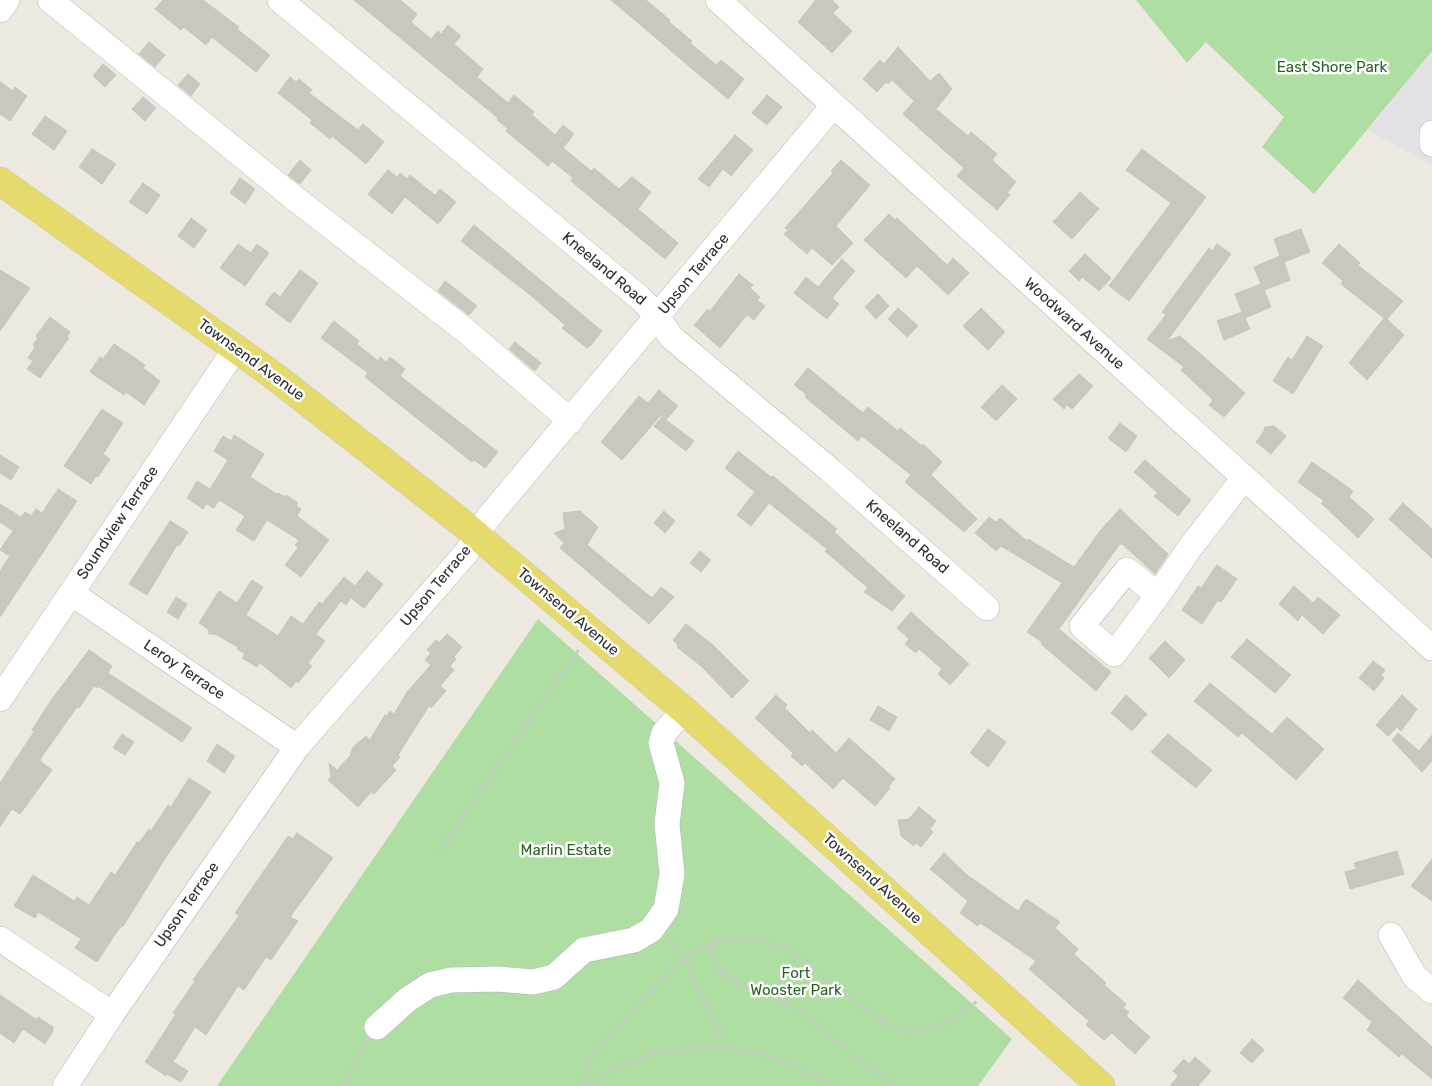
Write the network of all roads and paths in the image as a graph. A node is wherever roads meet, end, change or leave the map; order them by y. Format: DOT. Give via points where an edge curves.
graph roads {
  1 [pos="7,0"];
  2 [pos="50,0"];
  3 [pos="280,0"];
  4 [pos="718,0"];
  5 [pos="0,10"];
  6 [pos="833,106"];
  7 [pos="1432,133"];
  8 [pos="1432,144"];
  9 [pos="0,181"];
  10 [pos="658,317"];
  11 [pos="236,348"];
  12 [pos="571,421"];
  13 [pos="1244,478"];
  14 [pos="477,536"];
  15 [pos="70,593"];
  16 [pos="1158,595"];
  17 [pos="987,608"];
  18 [pos="592,632"];
  19 [pos="1432,648"];
  20 [pos="0,698"];
  21 [pos="684,710"];
  22 [pos="297,747"];
  23 [pos="441,852"];
  24 [pos="660,921"];
  25 [pos="1391,935"];
  26 [pos="0,939"];
  27 [pos="708,945"];
  28 [pos="684,958"];
  29 [pos="991,986"];
  30 [pos="1432,991"];
  31 [pos="112,1014"];
  32 [pos="377,1027"];
  33 [pos="727,1047"];
  34 [pos="65,1086"];
  35 [pos="344,1086"];
  36 [pos="584,1086"];
  37 [pos="589,1086"];
  38 [pos="835,1086"];
  39 [pos="896,1086"];
  40 [pos="1101,1086"];
  1 -- 5 [label="street"];
  2 -- 12 [label="street" via="466,332"];
  3 -- 10 [label="street, Kneeland Road" via="640,298"];
  4 -- 6 [label="street, Woodward Avenue"];
  6 -- 10 [label="street, Upson Terrace"];
  6 -- 13 [label="street, Woodward Avenue"];
  7 -- 8 [label="street"];
  9 -- 11 [label="main road, Townsend Avenue"];
  10 -- 12 [label="street, Upson Terrace"];
  10 -- 17 [label="street, Kneeland Road" via="671,336"];
  11 -- 14 [label="main road, Townsend Avenue"];
  11 -- 15 [label="street, Soundview Terrace"];
  12 -- 14 [label="street, Upson Terrace"];
  13 -- 16 [label="street"];
  13 -- 19 [label="street, Woodward Avenue"];
  14 -- 18 [label="main road, Townsend Avenue"];
  14 -- 22 [label="street, Upson Terrace" via="466,553"];
  15 -- 20 [label="street, Soundview Terrace"];
  15 -- 22 [label="street, Leroy Terrace"];
  18 -- 21 [label="main road, Townsend Avenue"];
  18 -- 23 [label="path"];
  21 -- 24 [label="street" via="664,733 661,743 672,783 667,824 672,874 670,894"];
  21 -- 29 [label="main road, Townsend Avenue"];
  22 -- 31 [label="street, Upson Terrace"];
  24 -- 28 [label="path"];
  24 -- 32 [label="street" via="634,940 584,950 554,977 533,982 497,979 430,984"];
  25 -- 30 [label="street" via="1416,977"];
  26 -- 31 [label="street"];
  27 -- 28 [label="path"];
  27 -- 29 [label="path" via="729,938 748,939 792,952 870,1014 908,1032 932,1029 954,1020"];
  27 -- 39 [label="path" via="722,972 807,1016"];
  28 -- 33 [label="path"];
  28 -- 36 [label="path" via="614,1031 591,1061"];
  29 -- 40 [label="main road, Townsend Avenue"];
  31 -- 34 [label="street, Upson Terrace"];
  32 -- 35 [label="path" via="357,1057"];
  33 -- 37 [label="path" via="655,1053 619,1066"];
  33 -- 38 [label="path" via="787,1063"];
}
